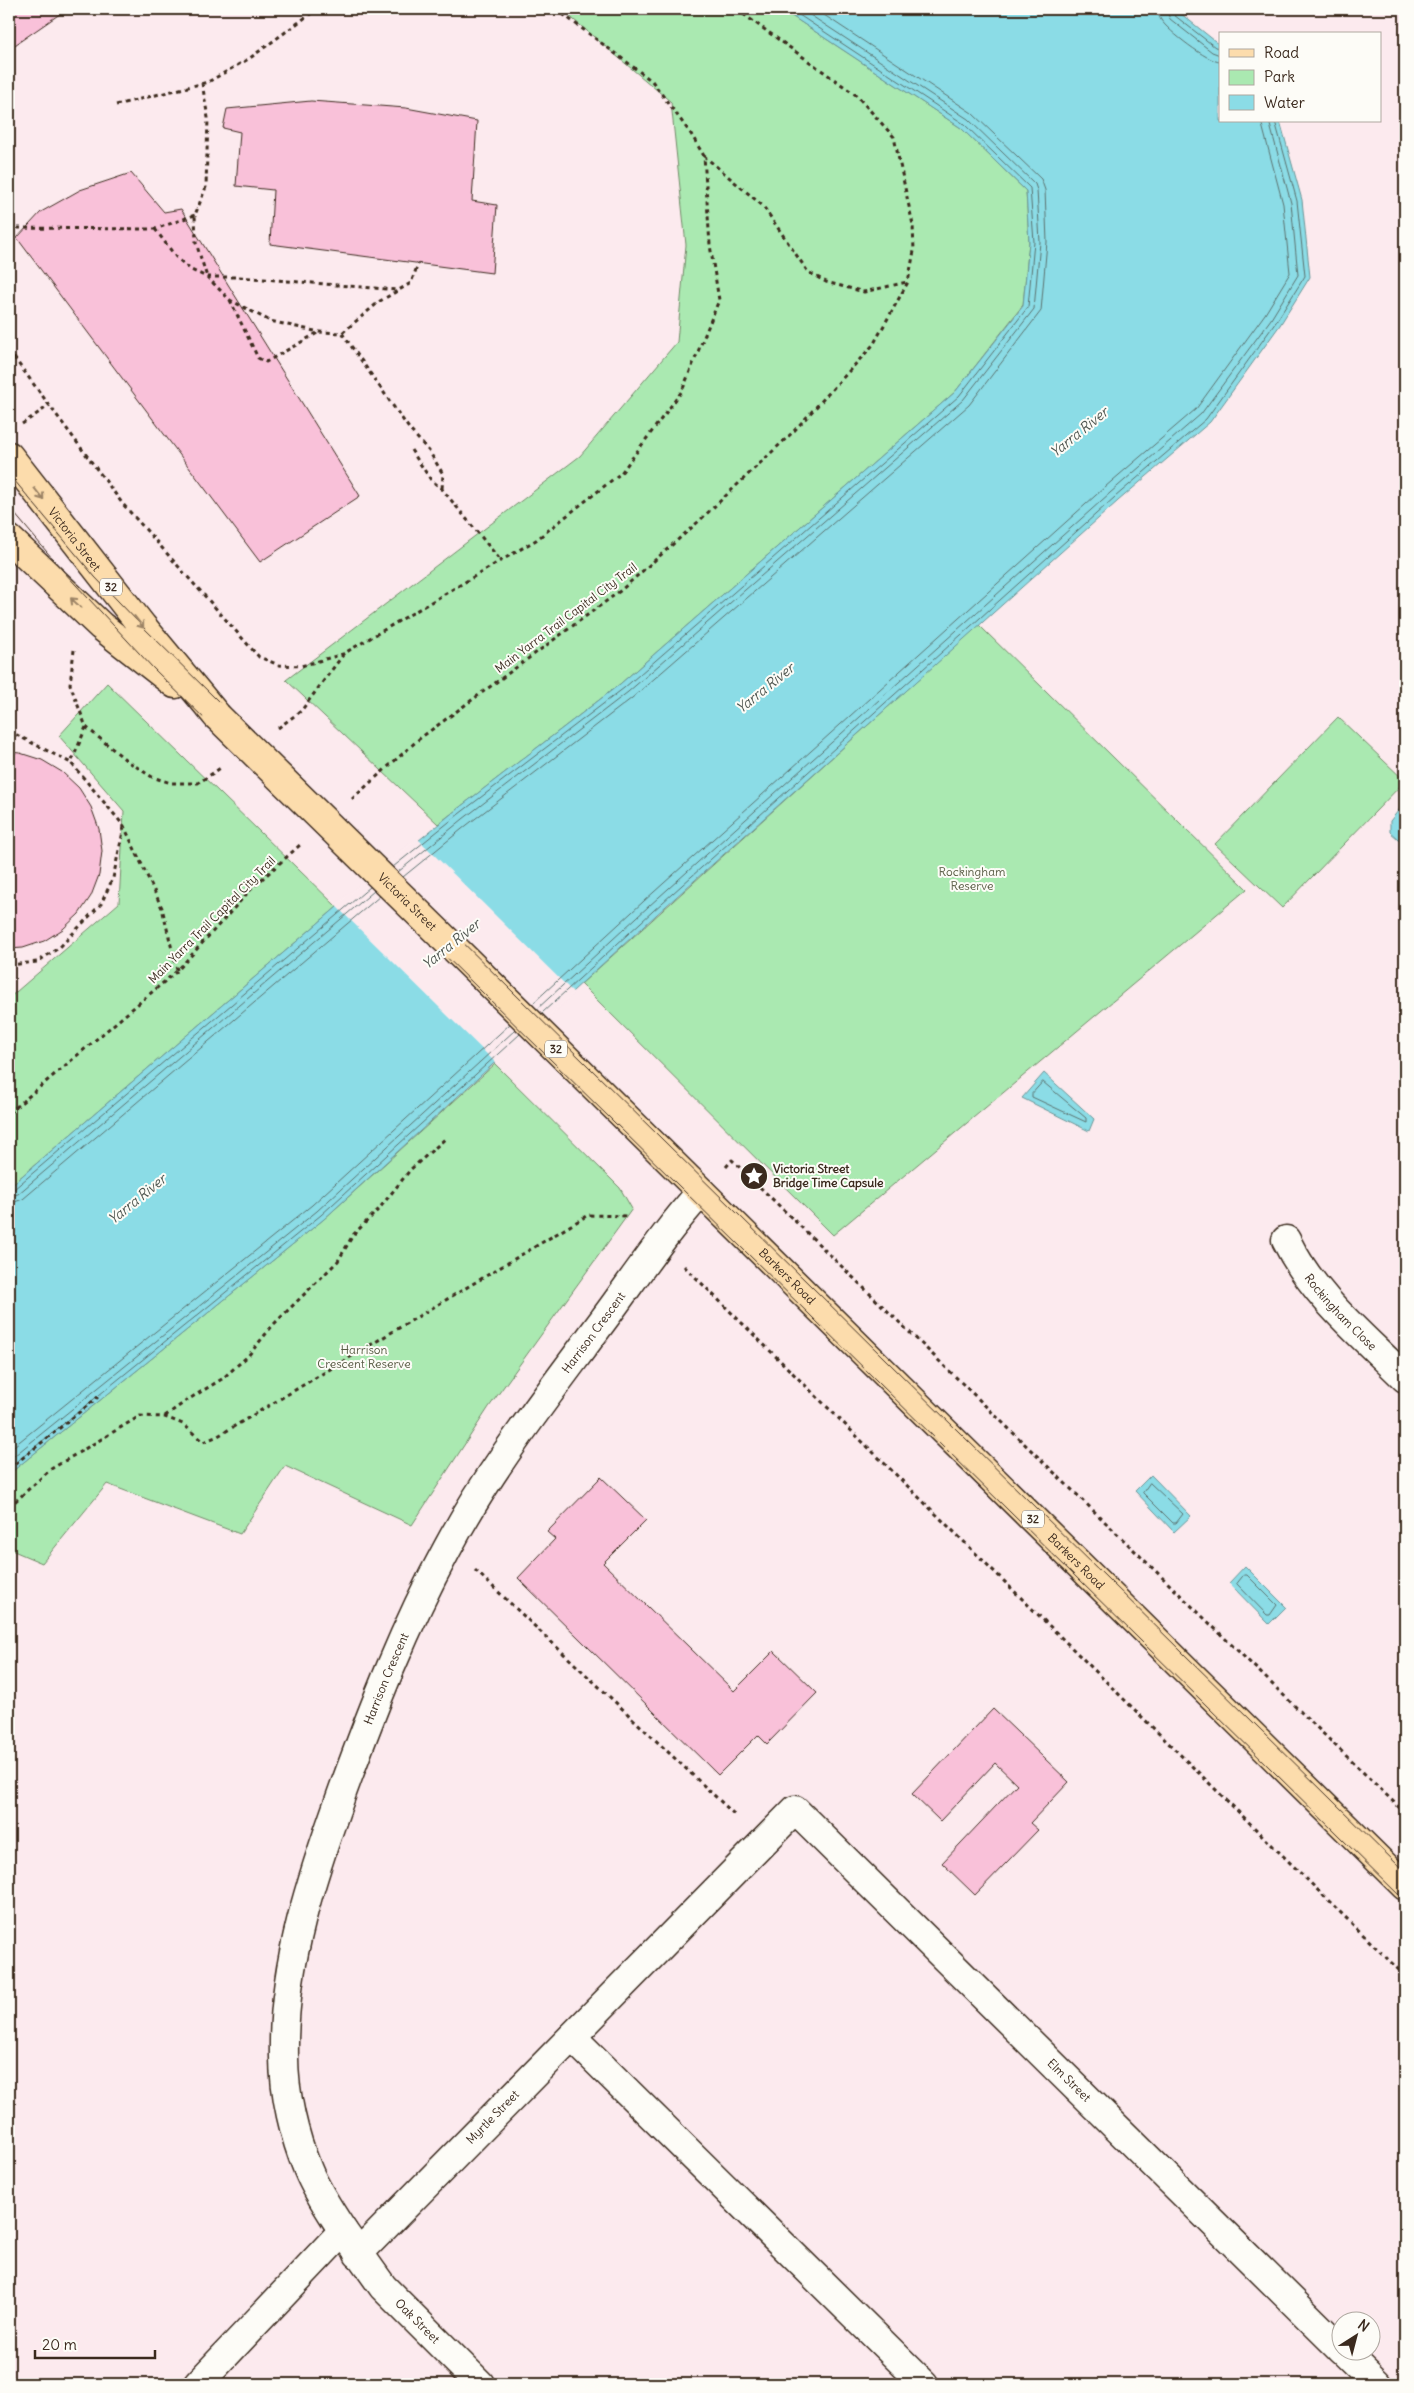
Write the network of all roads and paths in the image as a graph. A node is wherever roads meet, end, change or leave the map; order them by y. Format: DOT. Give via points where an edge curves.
graph roads {
  1 [pos="318,9"];
  2 [pos="556,9"];
  3 [pos="736,9"];
  4 [pos="202,83"];
  5 [pos="116,106"];
  6 [pos="704,156"];
  7 [pos="195,215"];
  8 [pos="9,228"];
  9 [pos="155,229"];
  10 [pos="418,264"];
  11 [pos="207,277"];
  12 [pos="908,282"];
  13 [pos="399,290"];
  14 [pos="230,300"];
  15 [pos="319,332"];
  16 [pos="342,333"];
  17 [pos="9,350"];
  18 [pos="50,405"];
  19 [pos="22,425"];
  20 [pos="411,450"];
  21 [pos="9,456"];
  22 [pos="442,489"];
  23 [pos="9,539"];
  24 [pos="501,561"];
  25 [pos="74,645"];
  26 [pos="343,654"];
  27 [pos="301,711"];
  28 [pos="217,716"];
  29 [pos="86,727"];
  30 [pos="9,731"];
  31 [pos="72,763"];
  32 [pos="205,779"];
  33 [pos="347,803"];
  34 [pos="124,826"];
  35 [pos="304,842"];
  36 [pos="9,964"];
  37 [pos="177,971"];
  38 [pos="9,1113"];
  39 [pos="445,1139"];
  40 [pos="661,1152"];
  41 [pos="701,1192"];
  42 [pos="628,1216"];
  43 [pos="1286,1240"];
  44 [pos="687,1270"];
  45 [pos="1405,1378"];
  46 [pos="98,1397"];
  47 [pos="165,1417"];
  48 [pos="9,1469"];
  49 [pos="9,1507"];
  50 [pos="475,1569"];
  51 [pos="795,1810"];
  52 [pos="1405,1814"];
  53 [pos="735,1815"];
  54 [pos="1405,1886"];
  55 [pos="1405,1976"];
  56 [pos="572,2036"];
  57 [pos="343,2231"];
  58 [pos="358,2254"];
  59 [pos="1332,2340"];
  60 [pos="1352,2360"];
  61 [pos="198,2384"];
  62 [pos="480,2384"];
  63 [pos="924,2384"];
  64 [pos="1377,2384"];
  1 -- 4 [label="path" via="250,58"];
  2 -- 6 [label="path" via="652,81"];
  3 -- 12 [label="path, Main Yarra Trail Capital City Trail" via="856,94 894,137 913,225 914,252"];
  4 -- 5 [label="path"];
  4 -- 7 [label="path" via="208,118 206,188"];
  6 -- 12 [label="path" via="763,206 808,272 826,282 864,292"];
  6 -- 24 [label="path" via="710,245 719,300 682,391 621,474 536,540"];
  7 -- 9 [label="path"];
  7 -- 11 [label="path" via="196,243"];
  8 -- 9 [label="path"];
  9 -- 11 [label="path" via="176,258"];
  10 -- 13 [label="path" via="411,283"];
  11 -- 13 [label="path"];
  11 -- 14 [label="path"];
  12 -- 33 [label="path, Main Yarra Trail Capital City Trail" via="872,345 793,432 698,522 620,591 419,739"];
  13 -- 16 [label="path" via="380,301"];
  14 -- 15 [label="path" via="270,321"];
  14 -- 15 [label="path" via="258,358 266,362"];
  15 -- 16 [label="path"];
  16 -- 22 [label="path" via="443,474"];
  17 -- 18 [label="path"];
  18 -- 19 [label="path"];
  18 -- 26 [label="path" via="122,503 259,656 279,665 301,666"];
  20 -- 22 [label="path" via="431,480"];
  21 -- 28 [label="main road, Victoria Street / 32, one-way"];
  22 -- 24 [label="path"];
  28 -- 23 [label="main road, Victoria Street / 32, one-way" via="107,631"];
  24 -- 26 [label="path"];
  25 -- 29 [label="path" via="70,684"];
  26 -- 27 [label="path"];
  28 -- 40 [label="main road, Victoria Street / 32, bridge"];
  29 -- 31 [label="path"];
  29 -- 32 [label="path" via="152,777 171,783 193,783"];
  30 -- 31 [label="path"];
  31 -- 34 [label="path"];
  34 -- 36 [label="path" via="113,878 101,904 60,947 37,962"];
  34 -- 37 [label="path" via="162,908"];
  35 -- 37 [label="path, Main Yarra Trail Capital City Trail" via="253,886"];
  37 -- 38 [label="path, Main Yarra Trail Capital City Trail"];
  39 -- 47 [label="path" via="411,1169 353,1235 338,1262 279,1318 248,1356 222,1379"];
  40 -- 41 [label="main road, Barkers Road / 32"];
  41 -- 52 [label="path" via="732,1160"];
  41 -- 54 [label="main road, Barkers Road / 32"];
  41 -- 57 [label="street, Harrison Crescent" via="509,1447 448,1546 405,1631 320,1852 297,1934 286,1996 284,2059 292,2121 309,2171"];
  42 -- 47 [label="path" via="588,1215 218,1436 203,1442 183,1424"];
  43 -- 45 [label="street, Rockingham Close" via="1296,1262 1322,1296"];
  44 -- 55 [label="path"];
  46 -- 48 [label="path"];
  47 -- 49 [label="path" via="140,1416 51,1469"];
  50 -- 53 [label="path"];
  51 -- 56 [label="street, Myrtle Street"];
  51 -- 59 [label="street, Elm Street"];
  56 -- 58 [label="street, Myrtle Street"];
  56 -- 63 [label="street"];
  57 -- 58 [label="street"];
  57 -- 61 [label="street"];
  58 -- 62 [label="street, Oak Street" via="384,2287"];
  60 -- 64 [label="street, Elm Street"];
}
